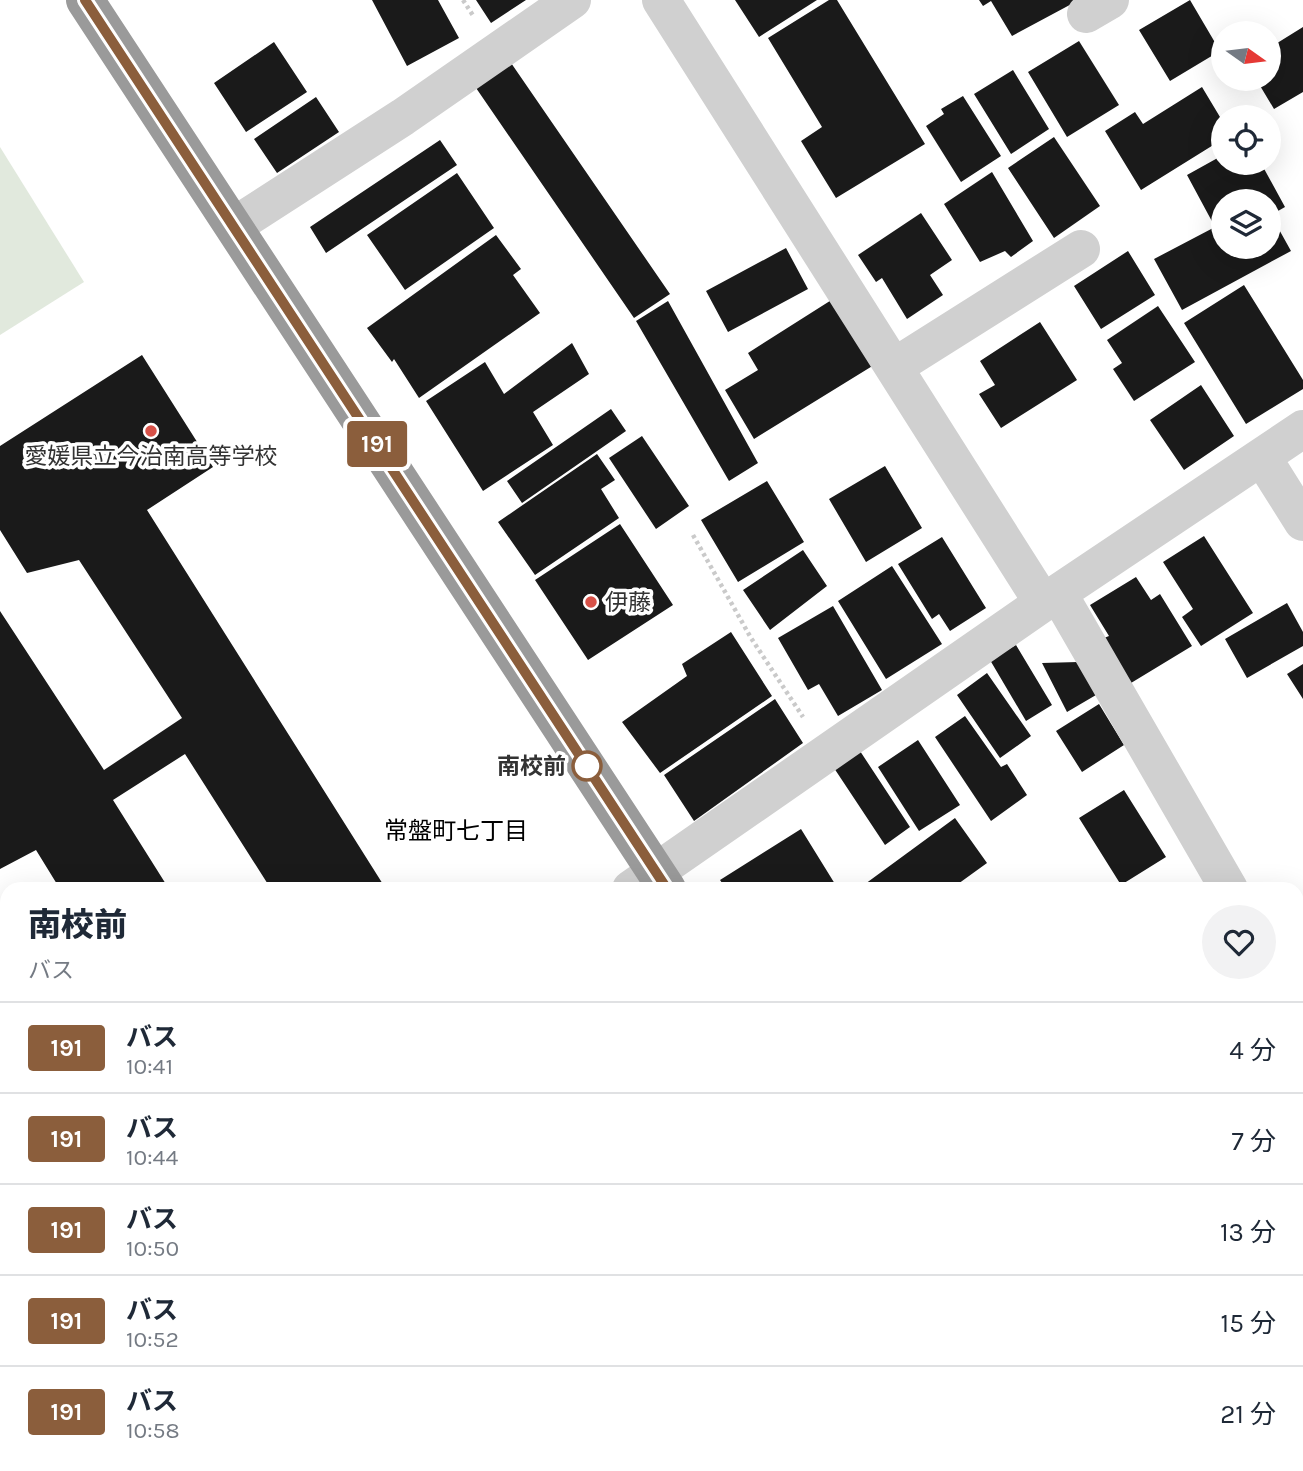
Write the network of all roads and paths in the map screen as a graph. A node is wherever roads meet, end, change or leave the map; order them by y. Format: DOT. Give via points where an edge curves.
graph roads {
  1 [pos="85,0"];
  2 [pos="572,0"];
  3 [pos="661,0"];
  4 [pos="234,226"];
  5 [pos="1082,249"];
  6 [pos="894,367"];
  7 [pos="1303,429"];
  8 [pos="1262,457"];
  9 [pos="1303,522"];
  10 [pos="693,535"];
  11 [pos="1051,598"];
  12 [pos="827,753"];
  13 [pos="650,882"];
  14 [pos="652,882"];
  15 [pos="1225,882"];
  1 -- 4 [label="highway"];
  2 -- 4 [label="street"];
  3 -- 6 [label="street"];
  4 -- 13 [label="highway"];
  5 -- 6 [label="street"];
  6 -- 11 [label="street"];
  7 -- 8 [label="street"];
  8 -- 9 [label="street"];
  8 -- 11 [label="street"];
  10 -- 12 [label="path" via="751,638"];
  11 -- 12 [label="street"];
  11 -- 15 [label="street"];
  12 -- 14 [label="street"];
}
